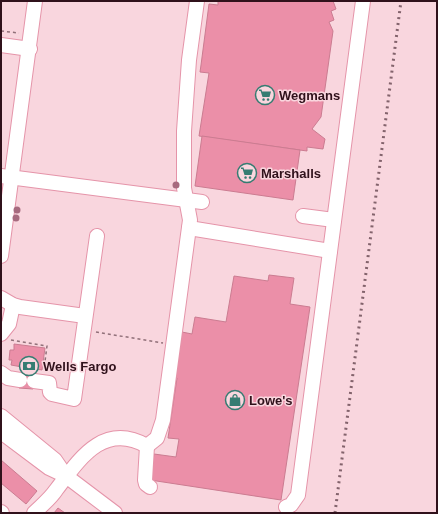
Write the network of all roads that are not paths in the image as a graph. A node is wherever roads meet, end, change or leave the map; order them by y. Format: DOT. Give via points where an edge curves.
graph roads {
  1 [pos="36,1"];
  2 [pos="197,1"];
  3 [pos="363,1"];
  4 [pos="1,45"];
  5 [pos="30,50"];
  6 [pos="7,176"];
  7 [pos="185,200"];
  8 [pos="202,202"];
  9 [pos="303,216"];
  10 [pos="334,220"];
  11 [pos="189,228"];
  12 [pos="97,236"];
  13 [pos="330,251"];
  14 [pos="1,256"];
  15 [pos="1,298"];
  16 [pos="13,305"];
  17 [pos="86,316"];
  18 [pos="5,334"];
  19 [pos="1,373"];
  20 [pos="1,416"];
  21 [pos="1,432"];
  22 [pos="148,446"];
  23 [pos="66,476"];
  24 [pos="150,487"];
  25 [pos="286,507"];
  26 [pos="34,513"];
  27 [pos="115,513"];
  1 -- 5 [label="street"];
  2 -- 7 [label="street" via="189,60 184,131"];
  3 -- 10 [label="street"];
  4 -- 5 [label="street"];
  5 -- 6 [label="street"];
  6 -- 7 [label="street"];
  6 -- 14 [label="street"];
  7 -- 8 [label="street"];
  7 -- 11 [label="street" via="190,220"];
  9 -- 10 [label="street"];
  10 -- 13 [label="street"];
  11 -- 13 [label="street"];
  11 -- 22 [label="street" via="163,420 157,438"];
  12 -- 17 [label="street"];
  13 -- 25 [label="street" via="298,496"];
  15 -- 16 [label="street"];
  16 -- 17 [label="street"];
  16 -- 18 [label="street"];
  17 -- 19 [label="street" via="74,399 52,394 48,383 8,378"];
  20 -- 23 [label="street" via="55,460"];
  21 -- 23 [label="street" via="49,468"];
  22 -- 23 [label="street" via="137,440 124,438 99,444 81,458"];
  22 -- 24 [label="street" via="145,480"];
  23 -- 26 [label="street"];
  23 -- 27 [label="street"];
}
